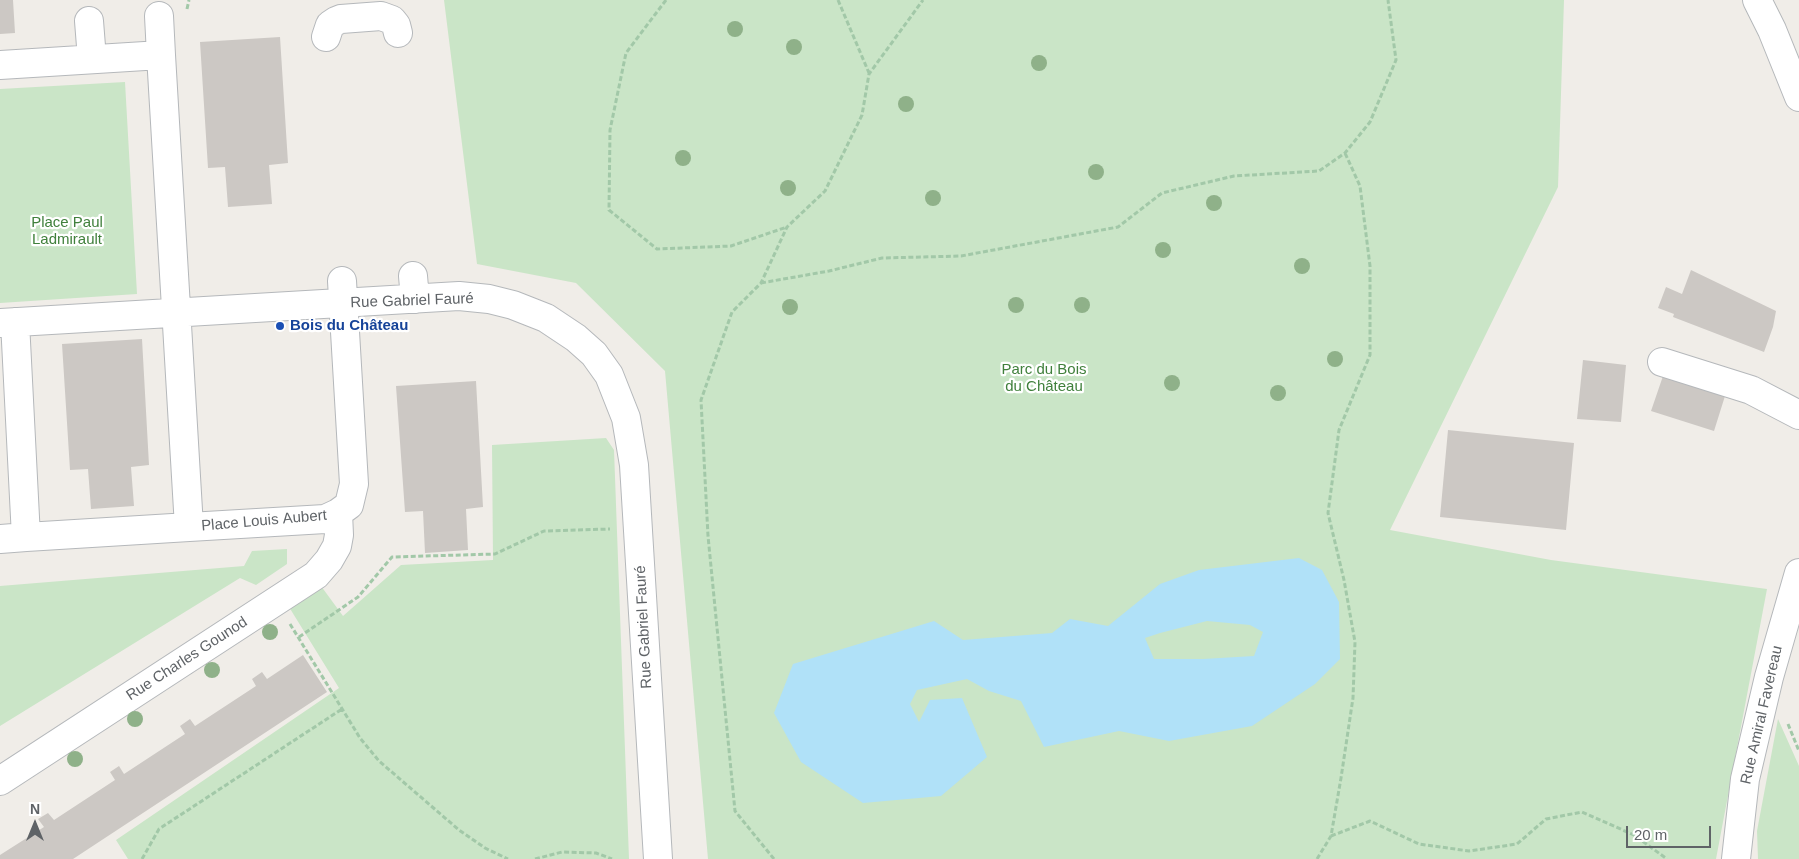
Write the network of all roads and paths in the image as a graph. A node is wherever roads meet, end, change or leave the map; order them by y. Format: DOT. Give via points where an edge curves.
graph roads {
  1 [pos="666,0"];
  2 [pos="838,0"];
  3 [pos="923,0"];
  4 [pos="1388,0"];
  5 [pos="1757,0"];
  6 [pos="159,16"];
  7 [pos="89,21"];
  8 [pos="398,32"];
  9 [pos="326,37"];
  10 [pos="161,55"];
  11 [pos="92,59"];
  12 [pos="0,64"];
  13 [pos="869,74"];
  14 [pos="1799,97"];
  15 [pos="1345,153"];
  16 [pos="788,227"];
  17 [pos="761,283"];
  18 [pos="342,292"];
  19 [pos="176,312"];
  20 [pos="7,323"];
  21 [pos="1662,362"];
  22 [pos="1799,415"];
  23 [pos="338,513"];
  24 [pos="189,527"];
  25 [pos="638,528"];
  26 [pos="13,538"];
  27 [pos="1799,573"];
  28 [pos="276,600"];
  29 [pos="299,637"];
  30 [pos="342,708"];
  31 [pos="0,781"];
  32 [pos="1331,836"];
  33 [pos="142,859"];
  34 [pos="508,859"];
  35 [pos="535,859"];
  36 [pos="612,859"];
  37 [pos="658,859"];
  38 [pos="774,859"];
  39 [pos="1317,859"];
  40 [pos="1667,859"];
  41 [pos="1736,859"];
  1 -- 16 [label="path" via="626,53 610,130 609,210 657,249 731,246"];
  2 -- 13 [label="path"];
  3 -- 13 [label="path"];
  4 -- 15 [label="path" via="1396,60 1370,122"];
  5 -- 14 [label="street"];
  6 -- 10 [label="street"];
  7 -- 11 [label="street"];
  8 -- 9 [label="street" via="392,20 381,16 341,19 330,24"];
  10 -- 11 [label="street"];
  10 -- 19 [label="street" via="183,254"];
  11 -- 12 [label="street"];
  13 -- 16 [label="path" via="862,115 825,191"];
  15 -- 17 [label="path" via="1319,171 1234,176 1162,193 1118,227 960,256 882,258"];
  15 -- 32 [label="path" via="1360,186 1370,266 1370,355 1339,430 1328,513 1355,642 1353,698"];
  16 -- 17 [label="path"];
  17 -- 38 [label="path" via="732,312 701,400 708,536 735,811"];
  18 -- 19 [label="street, Rue Gabriel Fauré"];
  18 -- 23 [label="street, Place Louis Aubert" via="354,484 349,505"];
  18 -- 25 [label="street, Rue Gabriel Fauré" via="414,287 488,299 546,318 576,338 609,374 626,418 634,465"];
  19 -- 20 [label="street, Rue Gabriel Fauré"];
  19 -- 24 [label="street, Place Louis Aubert"];
  20 -- 26 [label="street"];
  21 -- 22 [label="street" via="1750,390"];
  23 -- 24 [label="street, Place Louis Aubert" via="325,519"];
  23 -- 28 [label="street, Rue Charles Gounod" via="337,546 329,560 316,575"];
  24 -- 26 [label="street"];
  25 -- 29 [label="path" via="544,531 495,554 392,557 358,597"];
  25 -- 37 [label="street, Rue Gabriel Fauré"];
  27 -- 41 [label="street, Rue Amiral Favereau" via="1769,677 1746,779"];
  28 -- 29 [label="path"];
  28 -- 31 [label="street, Rue Charles Gounod"];
  29 -- 30 [label="path"];
  30 -- 33 [label="path" via="159,829"];
  30 -- 34 [label="path" via="379,761 459,830"];
  32 -- 39 [label="path"];
  32 -- 40 [label="path" via="1370,821 1420,844 1469,852 1517,844 1546,819 1582,812 1634,834"];
  35 -- 36 [label="path" via="562,852 596,853"];
}
